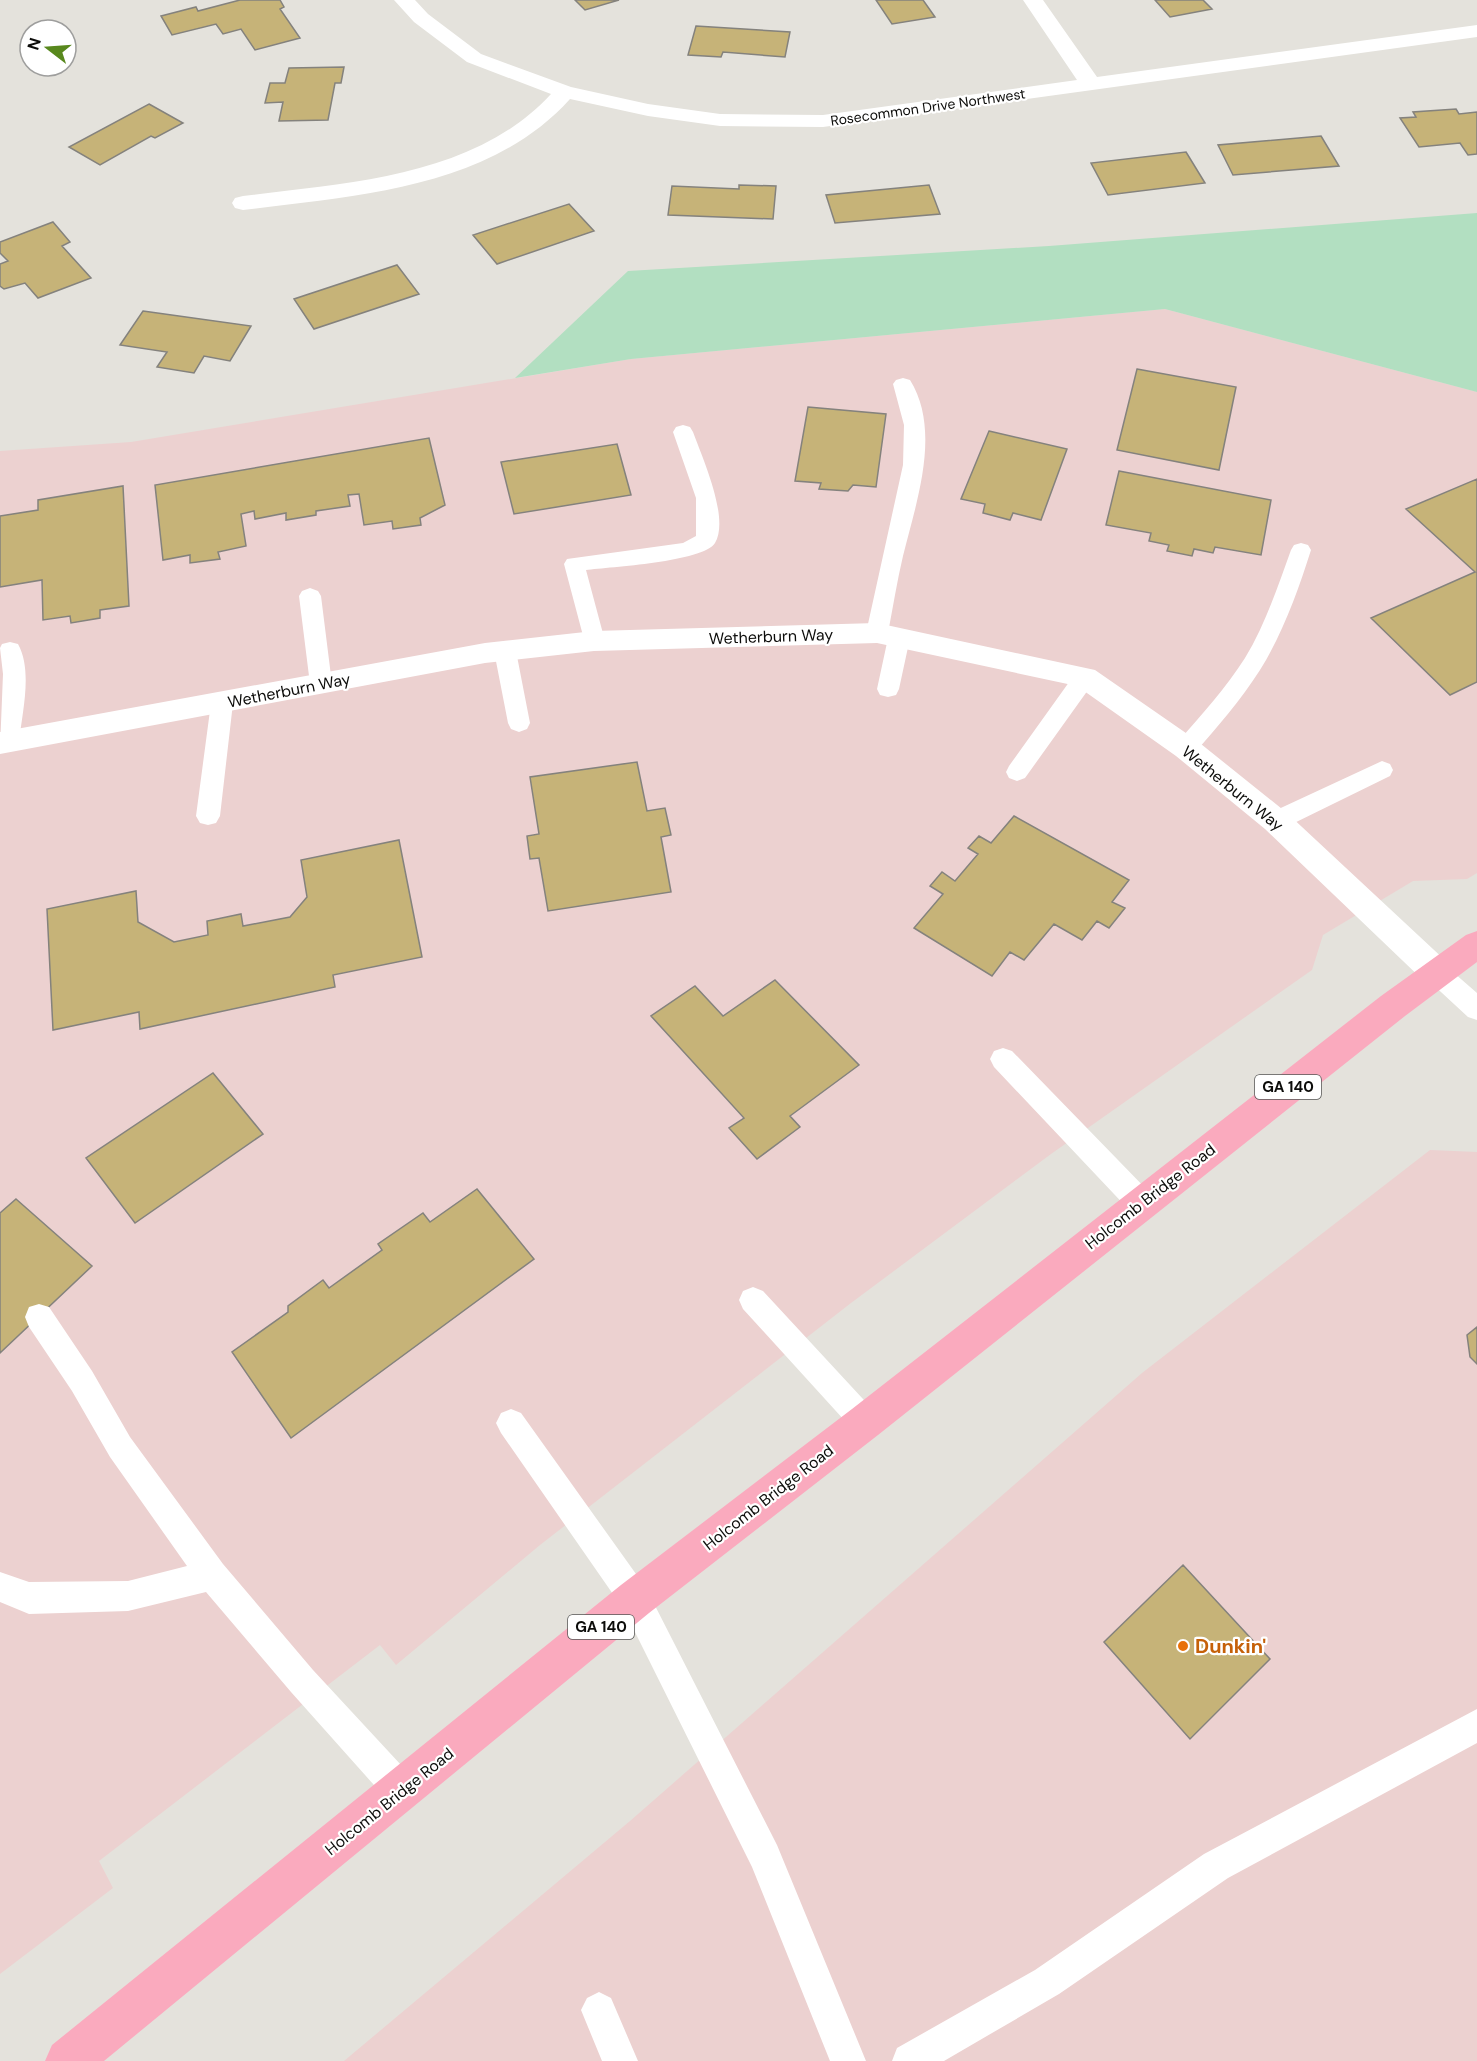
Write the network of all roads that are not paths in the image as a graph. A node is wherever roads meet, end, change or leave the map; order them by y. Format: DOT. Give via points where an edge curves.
graph roads {
  1 [pos="404,0"];
  2 [pos="1033,0"];
  3 [pos="1477,31"];
  4 [pos="1091,84"];
  5 [pos="565,92"];
  6 [pos="243,203"];
  7 [pos="903,384"];
  8 [pos="683,432"];
  9 [pos="1301,550"];
  10 [pos="310,596"];
  11 [pos="888,635"];
  12 [pos="594,641"];
  13 [pos="10,650"];
  14 [pos="506,651"];
  15 [pos="1085,677"];
  16 [pos="321,684"];
  17 [pos="888,689"];
  18 [pos="222,703"];
  19 [pos="519,723"];
  20 [pos="4,743"];
  21 [pos="1186,748"];
  22 [pos="1382,770"];
  23 [pos="1017,772"];
  24 [pos="208,816"];
  25 [pos="1276,821"];
  26 [pos="1477,944"];
  27 [pos="1437,973"];
  28 [pos="1477,1009"];
  29 [pos="1003,1059"];
  30 [pos="1141,1203"];
  31 [pos="753,1300"];
  32 [pos="39,1317"];
  33 [pos="865,1422"];
  34 [pos="511,1423"];
  35 [pos="212,1575"];
  36 [pos="0,1587"];
  37 [pos="635,1599"];
  38 [pos="1477,1725"];
  39 [pos="402,1791"];
  40 [pos="599,2010"];
  41 [pos="68,2061"];
  42 [pos="620,2061"];
  43 [pos="848,2061"];
  44 [pos="910,2061"];
  1 -- 5 [label="street, Rosecommon Drive Northwest" via="421,18 474,58"];
  2 -- 4 [label="street"];
  3 -- 4 [label="street, Rosecommon Drive Northwest"];
  4 -- 5 [label="street, Rosecommon Drive Northwest" via="823,121 720,120"];
  5 -- 6 [label="street" via="530,126 479,157 409,178"];
  7 -- 11 [label="lane" via="916,429 914,469 895,546"];
  8 -- 12 [label="lane" via="708,500 710,522 706,540 687,550 574,564"];
  9 -- 21 [label="lane" via="1258,653"];
  10 -- 16 [label="lane"];
  11 -- 12 [label="street, Wetherburn Way"];
  11 -- 15 [label="street, Wetherburn Way"];
  11 -- 17 [label="lane"];
  12 -- 14 [label="street, Wetherburn Way"];
  13 -- 20 [label="lane" via="14,674"];
  14 -- 16 [label="street, Wetherburn Way"];
  14 -- 19 [label="lane"];
  15 -- 21 [label="street, Wetherburn Way"];
  15 -- 23 [label="lane"];
  16 -- 18 [label="street, Wetherburn Way"];
  18 -- 20 [label="street, Wetherburn Way"];
  18 -- 24 [label="lane"];
  21 -- 25 [label="street, Wetherburn Way"];
  22 -- 25 [label="lane"];
  25 -- 27 [label="street, Wetherburn Way"];
  26 -- 27 [label="main road, Holcomb Bridge Road / GA 140"];
  27 -- 28 [label="lane"];
  27 -- 30 [label="main road, Holcomb Bridge Road / GA 140"];
  29 -- 30 [label="lane"];
  30 -- 33 [label="main road, Holcomb Bridge Road / GA 140"];
  31 -- 33 [label="lane"];
  32 -- 35 [label="lane" via="120,1447"];
  33 -- 37 [label="main road, Holcomb Bridge Road / GA 140"];
  34 -- 37 [label="lane"];
  35 -- 36 [label="lane" via="128,1596 29,1598"];
  35 -- 39 [label="lane"];
  37 -- 39 [label="main road, Holcomb Bridge Road / GA 140"];
  37 -- 43 [label="lane" via="765,1857"];
  38 -- 44 [label="lane" via="1216,1866 1047,1982"];
  39 -- 41 [label="main road, Holcomb Bridge Road / GA 140"];
  40 -- 42 [label="lane"];
}
